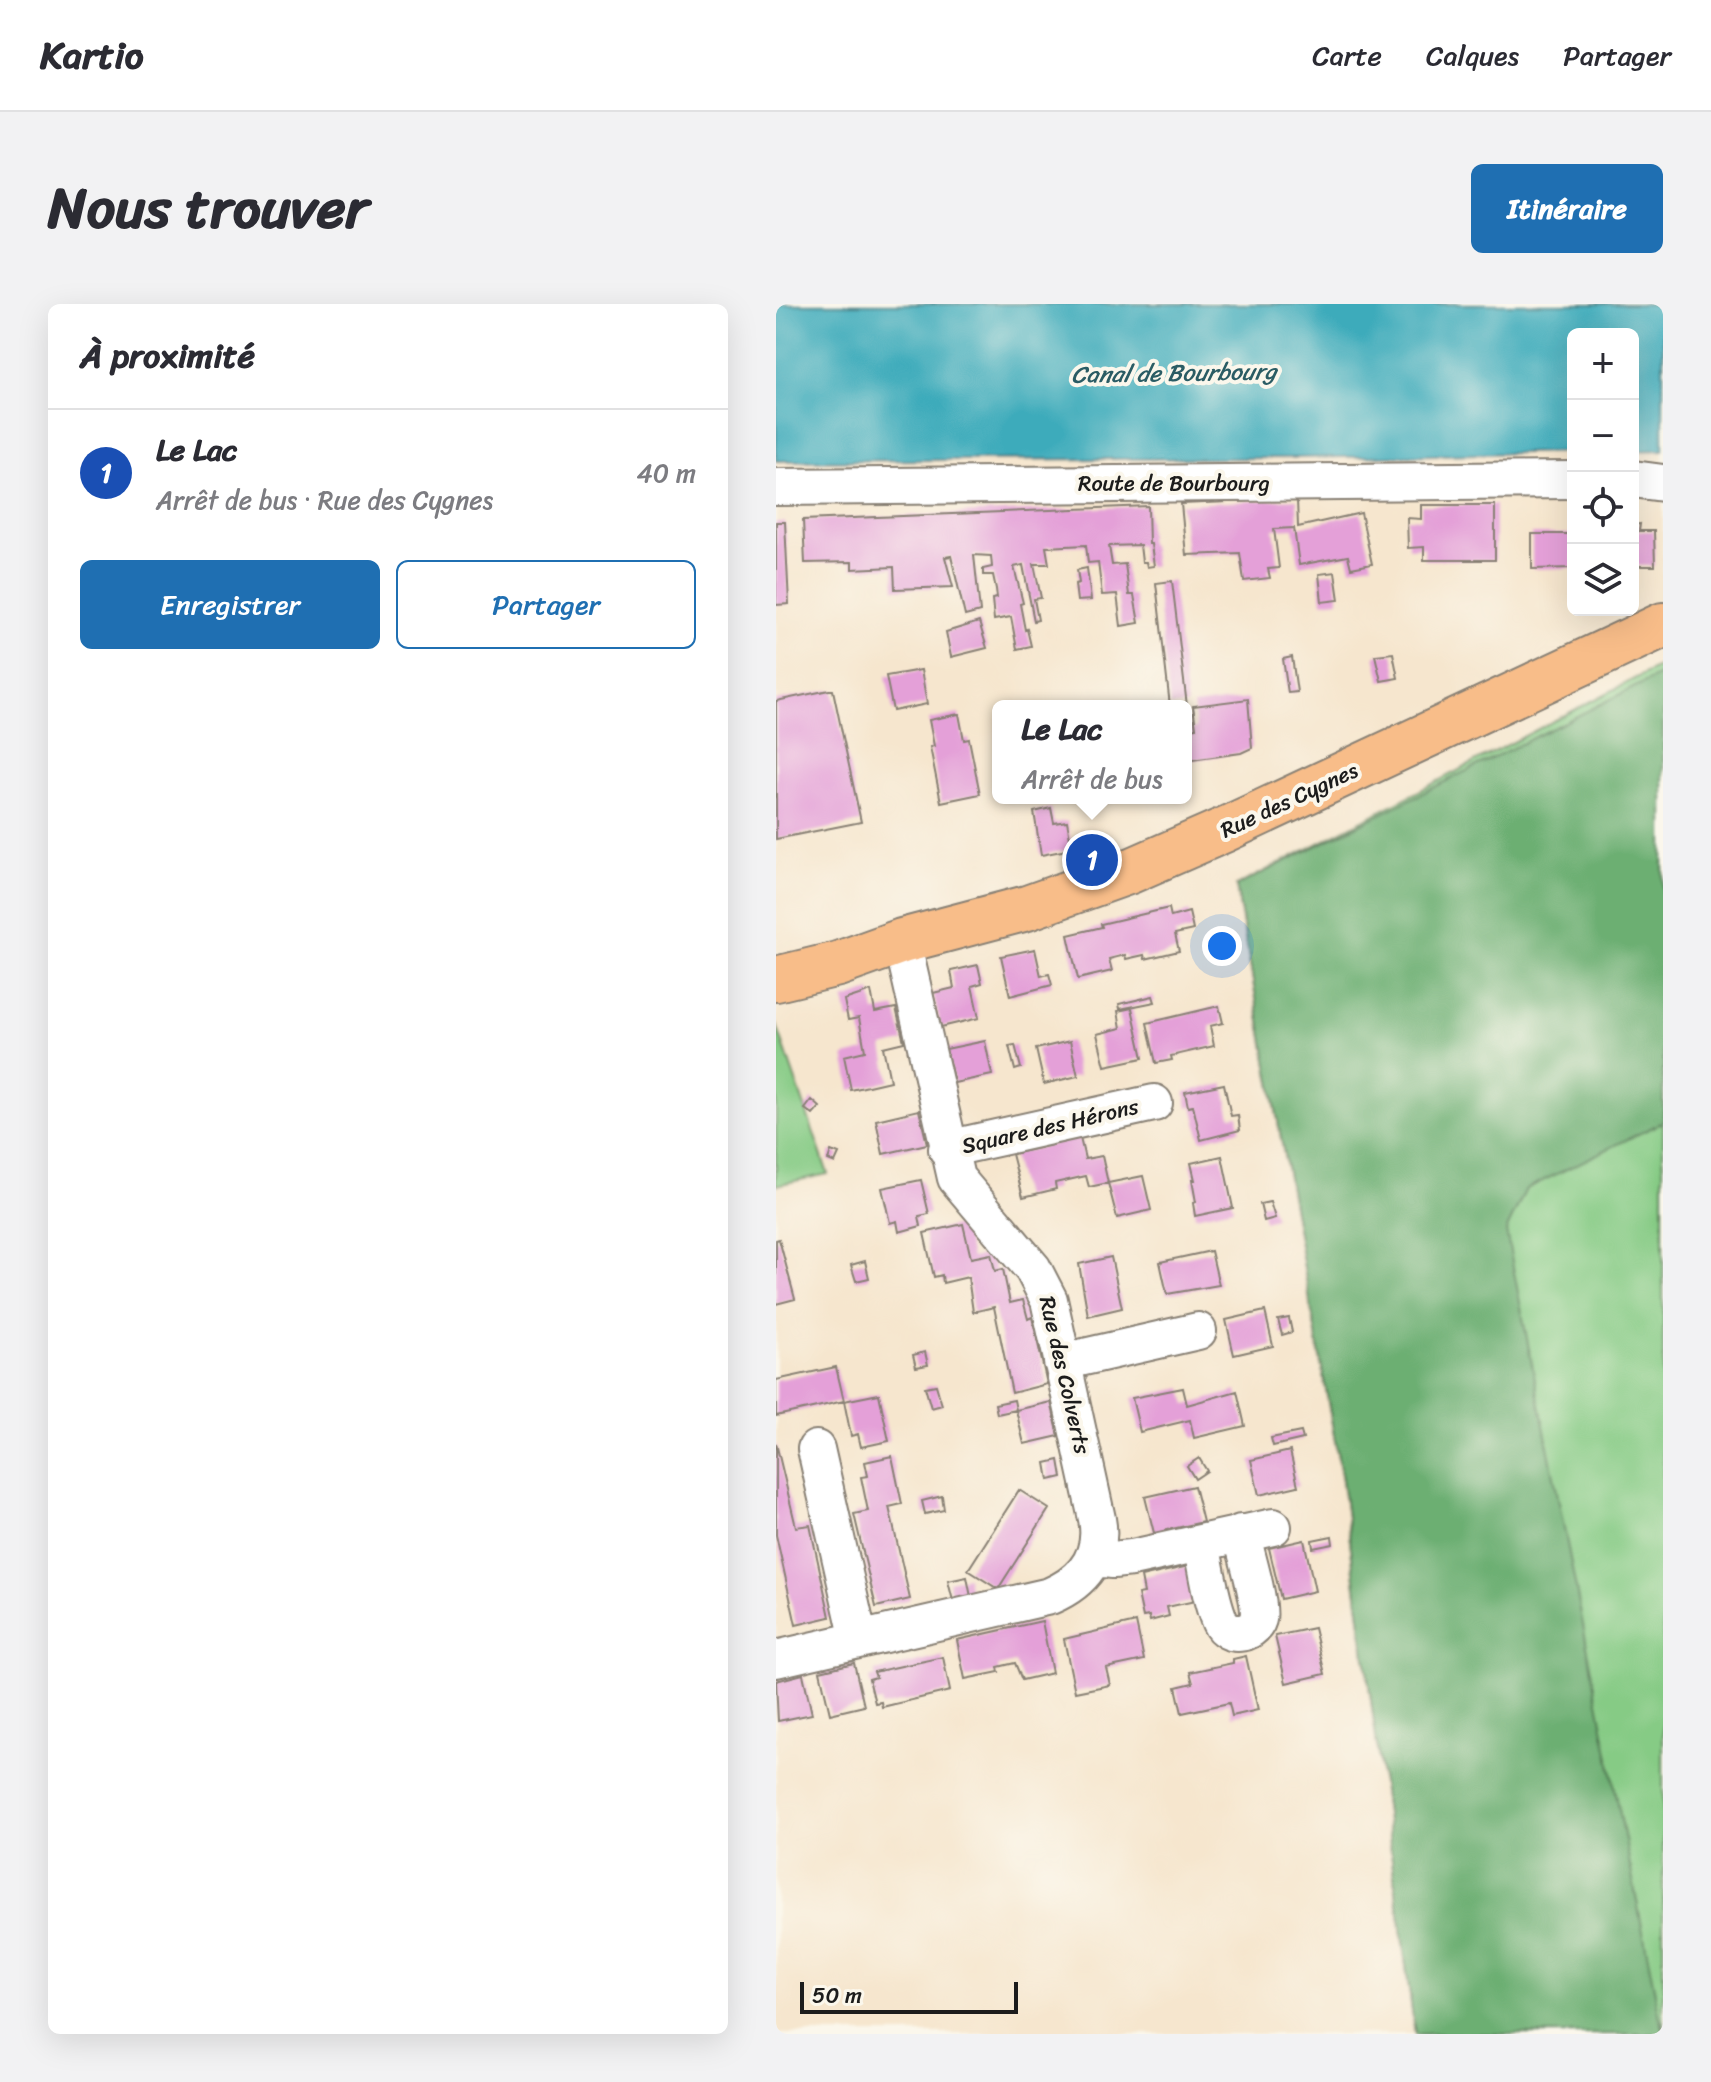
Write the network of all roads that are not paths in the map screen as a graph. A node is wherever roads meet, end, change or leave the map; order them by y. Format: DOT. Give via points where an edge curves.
graph roads {
  1 [pos="1567,480"];
  2 [pos="1639,480"];
  3 [pos="1663,483"];
  4 [pos="776,487"];
  5 [pos="1663,625"];
  6 [pos="902,941"];
  7 [pos="776,956"];
  8 [pos="776,979"];
  9 [pos="1154,1103"];
  10 [pos="947,1149"];
  11 [pos="1198,1331"];
  12 [pos="1062,1362"];
  13 [pos="816,1449"];
  14 [pos="1201,1543"];
  15 [pos="1095,1558"];
  16 [pos="859,1640"];
  17 [pos="776,1659"];
  1 -- 4 [label="street, Route de Bourbourg"];
  2 -- 3 [label="street"];
  5 -- 6 [label="main road, Rue des Cygnes" via="1163,857 1027,908"];
  6 -- 7 [label="main road, Rue des Cygnes"];
  6 -- 8 [label="main road, Rue des Cygnes"];
  6 -- 10 [label="street, Rue des Colverts"];
  9 -- 10 [label="street, Square des Hérons"];
  10 -- 12 [label="street, Rue des Colverts" via="962,1187 1040,1277"];
  11 -- 12 [label="street"];
  12 -- 15 [label="street, Rue des Colverts" via="1099,1528"];
  13 -- 16 [label="street"];
  14 -- 14 [label="street" via="1220,1622 1230,1632 1243,1633 1255,1626 1259,1612 1257,1530"];
  14 -- 15 [label="street" via="1121,1559"];
  15 -- 16 [label="street" via="1074,1582 1050,1596"];
  16 -- 17 [label="street"];
}
